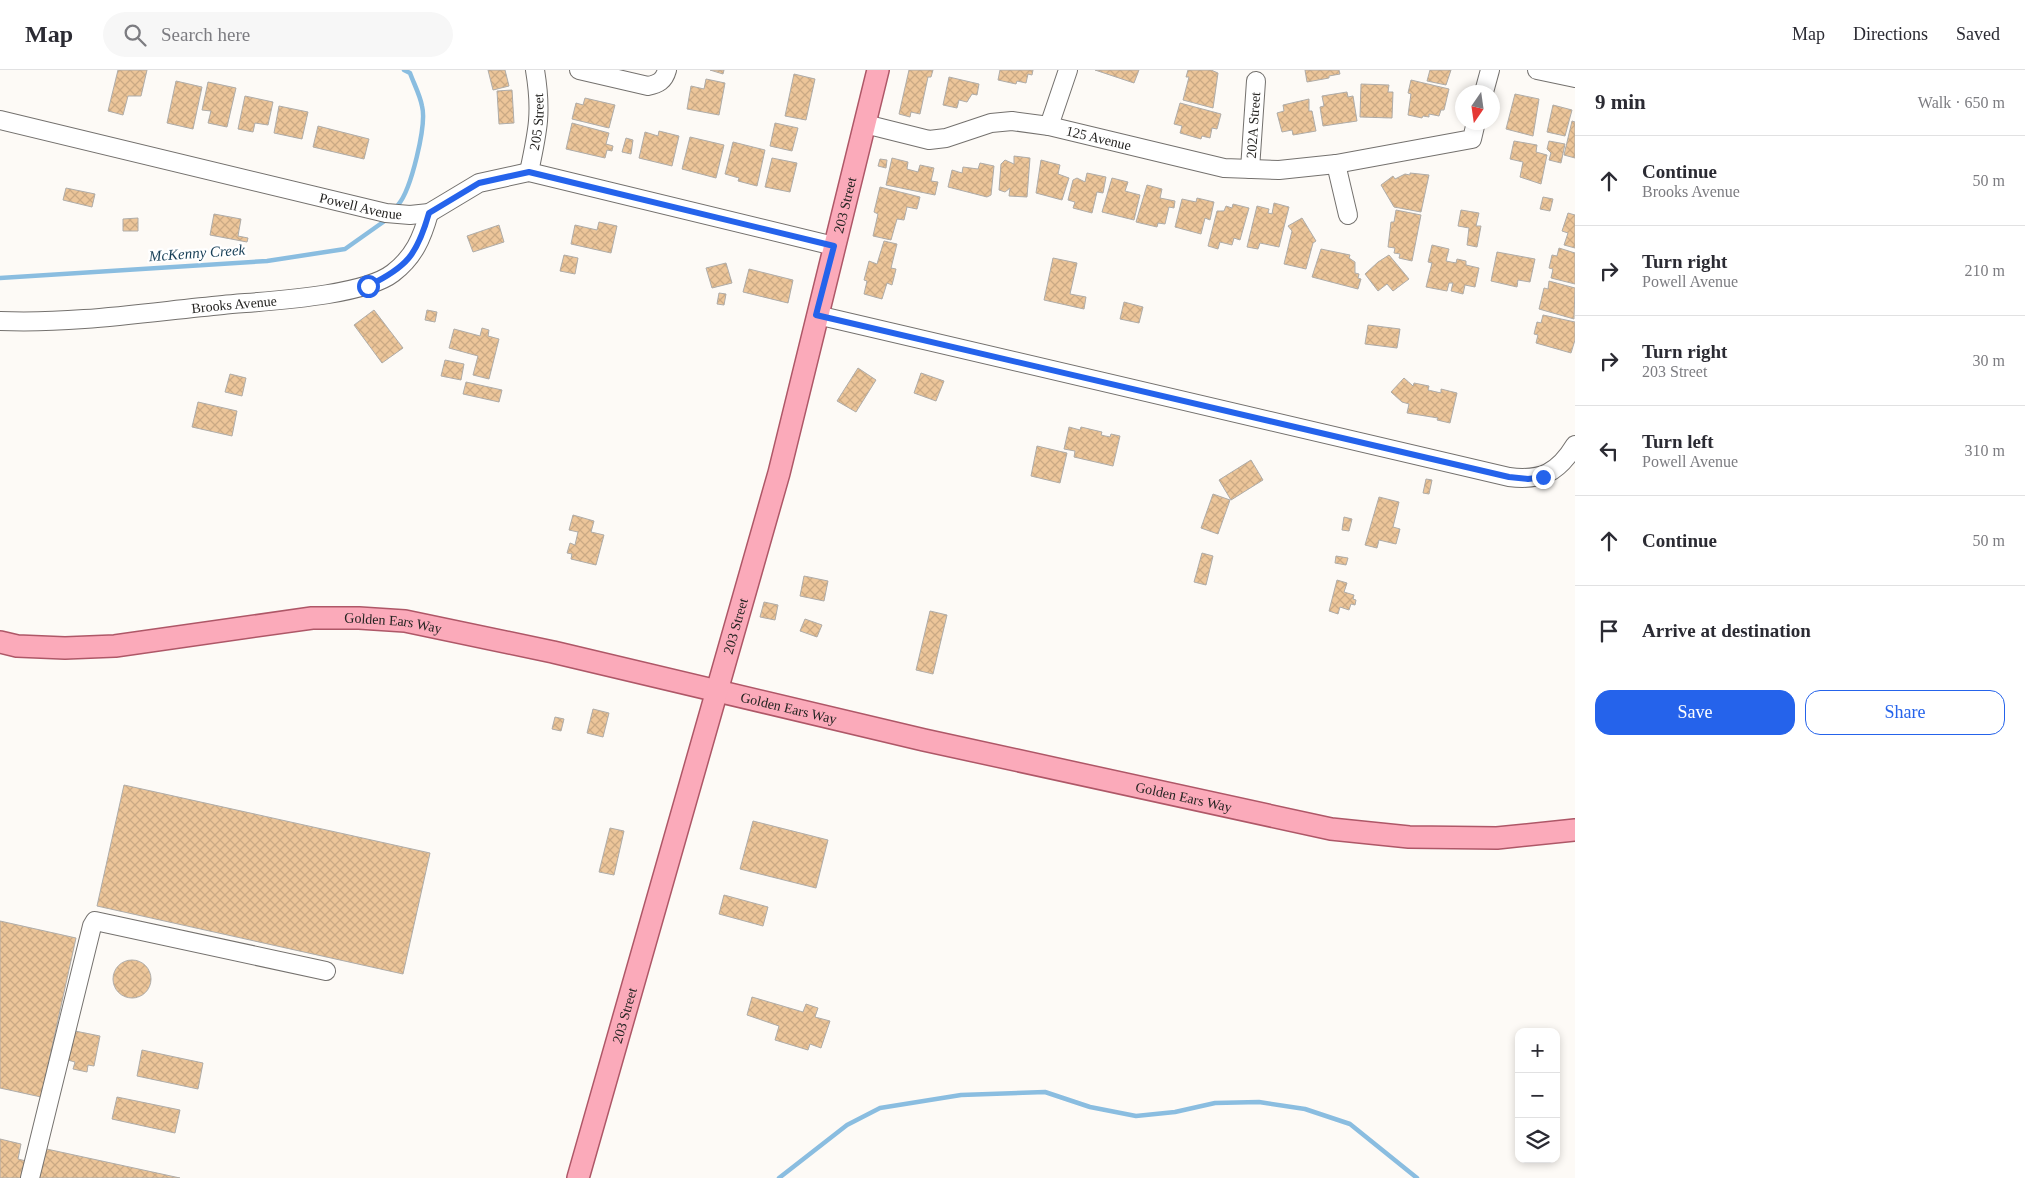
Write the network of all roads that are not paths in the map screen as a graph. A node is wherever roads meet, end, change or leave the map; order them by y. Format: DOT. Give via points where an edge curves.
graph roads {
  1 [pos="535,70"];
  2 [pos="579,70"];
  3 [pos="667,70"];
  4 [pos="878,70"];
  5 [pos="1068,70"];
  6 [pos="1490,70"];
  7 [pos="1537,70"];
  8 [pos="1575,78"];
  9 [pos="1256,81"];
  10 [pos="1486,85"];
  11 [pos="0,120"];
  12 [pos="865,124"];
  13 [pos="1049,126"];
  14 [pos="1474,131"];
  15 [pos="1336,164"];
  16 [pos="1250,169"];
  17 [pos="529,172"];
  18 [pos="429,213"];
  19 [pos="1348,215"];
  20 [pos="834,246"];
  21 [pos="816,315"];
  22 [pos="0,321"];
  23 [pos="1575,445"];
  24 [pos="0,642"];
  25 [pos="716,691"];
  26 [pos="1575,830"];
  27 [pos="326,970"];
  28 [pos="30,1178"];
  29 [pos="578,1178"];
  1 -- 17 [label="street, 205 Street" via="540,119"];
  2 -- 3 [label="street" via="648,86 658,84"];
  4 -- 12 [label="main road, 203 Street"];
  5 -- 13 [label="street"];
  6 -- 10 [label="street"];
  7 -- 8 [label="street"];
  9 -- 16 [label="street, 202A Street"];
  11 -- 18 [label="street, Powell Avenue" via="386,213 410,216"];
  12 -- 13 [label="street, 125 Avenue" via="929,140 946,138 991,123 1012,121"];
  12 -- 20 [label="main road, 203 Street"];
  13 -- 16 [label="street, 125 Avenue" via="1224,168"];
  14 -- 15 [label="street, 125 Avenue"];
  15 -- 16 [label="street, 125 Avenue" via="1278,170"];
  15 -- 19 [label="street"];
  17 -- 18 [label="street, Powell Avenue" via="479,183"];
  17 -- 20 [label="street, Powell Avenue"];
  18 -- 22 [label="street, Brooks Avenue" via="417,249 392,274 368,286 307,297 58,322"];
  20 -- 21 [label="main road, 203 Street"];
  21 -- 23 [label="street" via="1509,477 1543,477 1568,456"];
  21 -- 25 [label="main road, 203 Street" via="777,483"];
  24 -- 25 [label="main road, Golden Ears Way" via="65,648 115,646 312,618 386,619 438,626"];
  25 -- 26 [label="main road, Golden Ears Way" via="1331,829 1409,837 1497,838"];
  25 -- 29 [label="main road, 203 Street"];
  27 -- 28 [label="street" via="95,921"];
}
